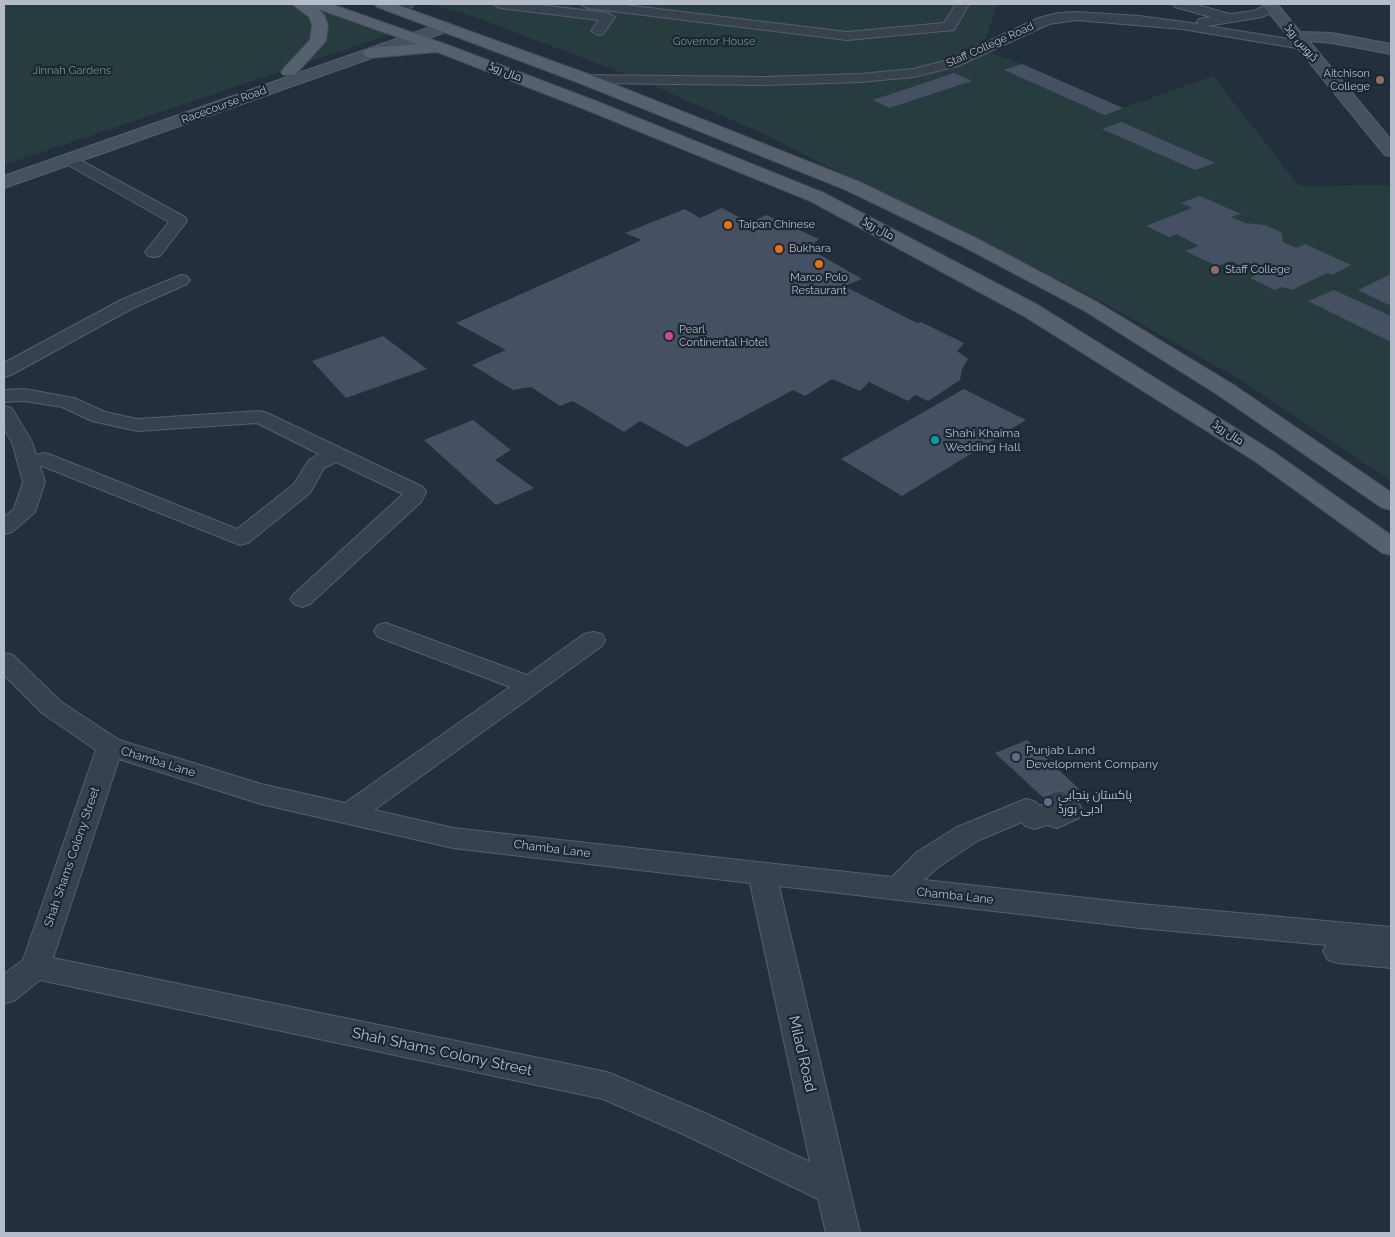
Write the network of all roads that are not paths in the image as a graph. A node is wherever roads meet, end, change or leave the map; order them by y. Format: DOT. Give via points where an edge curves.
graph roads {
  1 [pos="299,4"];
  2 [pos="317,4"];
  3 [pos="500,4"];
  4 [pos="587,4"];
  5 [pos="962,4"];
  6 [pos="1180,4"];
  7 [pos="1288,4"];
  8 [pos="395,5"];
  9 [pos="1270,5"];
  10 [pos="1233,18"];
  11 [pos="438,24"];
  12 [pos="1182,25"];
  13 [pos="598,31"];
  14 [pos="1226,33"];
  15 [pos="408,35"];
  16 [pos="1300,37"];
  17 [pos="442,48"];
  18 [pos="1391,50"];
  19 [pos="371,52"];
  20 [pos="289,72"];
  21 [pos="586,79"];
  22 [pos="1385,119"];
  23 [pos="1391,151"];
  24 [pos="70,159"];
  25 [pos="4,170"];
  26 [pos="4,182"];
  27 [pos="154,252"];
  28 [pos="181,280"];
  29 [pos="4,371"];
  30 [pos="4,396"];
  31 [pos="4,412"];
  32 [pos="336,453"];
  33 [pos="28,463"];
  34 [pos="1391,503"];
  35 [pos="4,527"];
  36 [pos="1391,547"];
  37 [pos="302,599"];
  38 [pos="386,631"];
  39 [pos="593,640"];
  40 [pos="4,661"];
  41 [pos="530,685"];
  42 [pos="110,748"];
  43 [pos="1059,801"];
  44 [pos="350,814"];
  45 [pos="762,874"];
  46 [pos="898,889"];
  47 [pos="1140,916"];
  48 [pos="1391,940"];
  49 [pos="1391,956"];
  50 [pos="35,967"];
  51 [pos="4,991"];
  52 [pos="832,1189"];
  53 [pos="843,1233"];
  1 -- 20 [label="main road" via="316,15 320,25 318,41"];
  2 -- 15 [label="main road, مال روڈ"];
  3 -- 13 [label="street" via="608,17"];
  4 -- 5 [label="street" via="726,16 847,36 949,27"];
  6 -- 10 [label="street"];
  7 -- 16 [label="main road, ڈیوس روڈ"];
  8 -- 11 [label="main road, مال روڈ"];
  9 -- 10 [label="street" via="1257,14"];
  9 -- 16 [label="main road, ڈیوس روڈ"];
  10 -- 12 [label="street"];
  11 -- 15 [label="main road, Racecourse Road"];
  11 -- 21 [label="main road, مال روڈ"];
  12 -- 14 [label="street, Staff College Road"];
  12 -- 21 [label="street, Staff College Road" via="1095,16 1058,17 953,63 913,73 860,78 764,81"];
  14 -- 16 [label="street, Staff College Road"];
  14 -- 16 [label="street"];
  15 -- 17 [label="main road, مال روڈ"];
  15 -- 19 [label="main road, Racecourse Road"];
  15 -- 20 [label="main road, Racecourse Road"];
  16 -- 18 [label="main road" via="1332,38"];
  16 -- 22 [label="main road, ڈیوس روڈ"];
  16 -- 23 [label="main road, ڈیوس روڈ"];
  17 -- 19 [label="main road"];
  17 -- 36 [label="main road, مال روڈ" via="817,197 1030,310 1241,441"];
  19 -- 24 [label="main road, Racecourse Road"];
  20 -- 25 [label="main road, Racecourse Road"];
  21 -- 34 [label="main road, مال روڈ" via="854,186 973,244 1090,306 1226,390"];
  24 -- 26 [label="main road, Racecourse Road"];
  24 -- 27 [label="street" via="179,221"];
  28 -- 29 [label="street" via="127,304"];
  30 -- 32 [label="street" via="24,395 67,402 99,417 137,424 260,417"];
  31 -- 33 [label="street" via="22,442"];
  32 -- 33 [label="street" via="316,464 302,488 240,538 42,458"];
  32 -- 37 [label="street" via="415,492"];
  33 -- 35 [label="street" via="34,482 24,512"];
  38 -- 41 [label="street"];
  39 -- 41 [label="street"];
  40 -- 42 [label="street, Chamba Lane" via="52,707"];
  41 -- 44 [label="street"];
  42 -- 44 [label="street, Chamba Lane" via="261,794"];
  42 -- 50 [label="street, Shah Shams Colony Street"];
  43 -- 46 [label="street" via="1069,811 1057,818 1051,812 1035,819 1026,809 967,834 927,860"];
  44 -- 45 [label="street, Chamba Lane" via="453,838"];
  45 -- 46 [label="street, Chamba Lane"];
  45 -- 52 [label="street, Milad Road"];
  46 -- 47 [label="street, Chamba Lane"];
  47 -- 48 [label="street, Chamba Lane"];
  47 -- 49 [label="street, Chamba Lane" via="1157,930 1171,933"];
  50 -- 51 [label="street"];
  50 -- 52 [label="street, Shah Shams Colony Street" via="607,1086"];
  52 -- 53 [label="street, Milad Road"];
}
